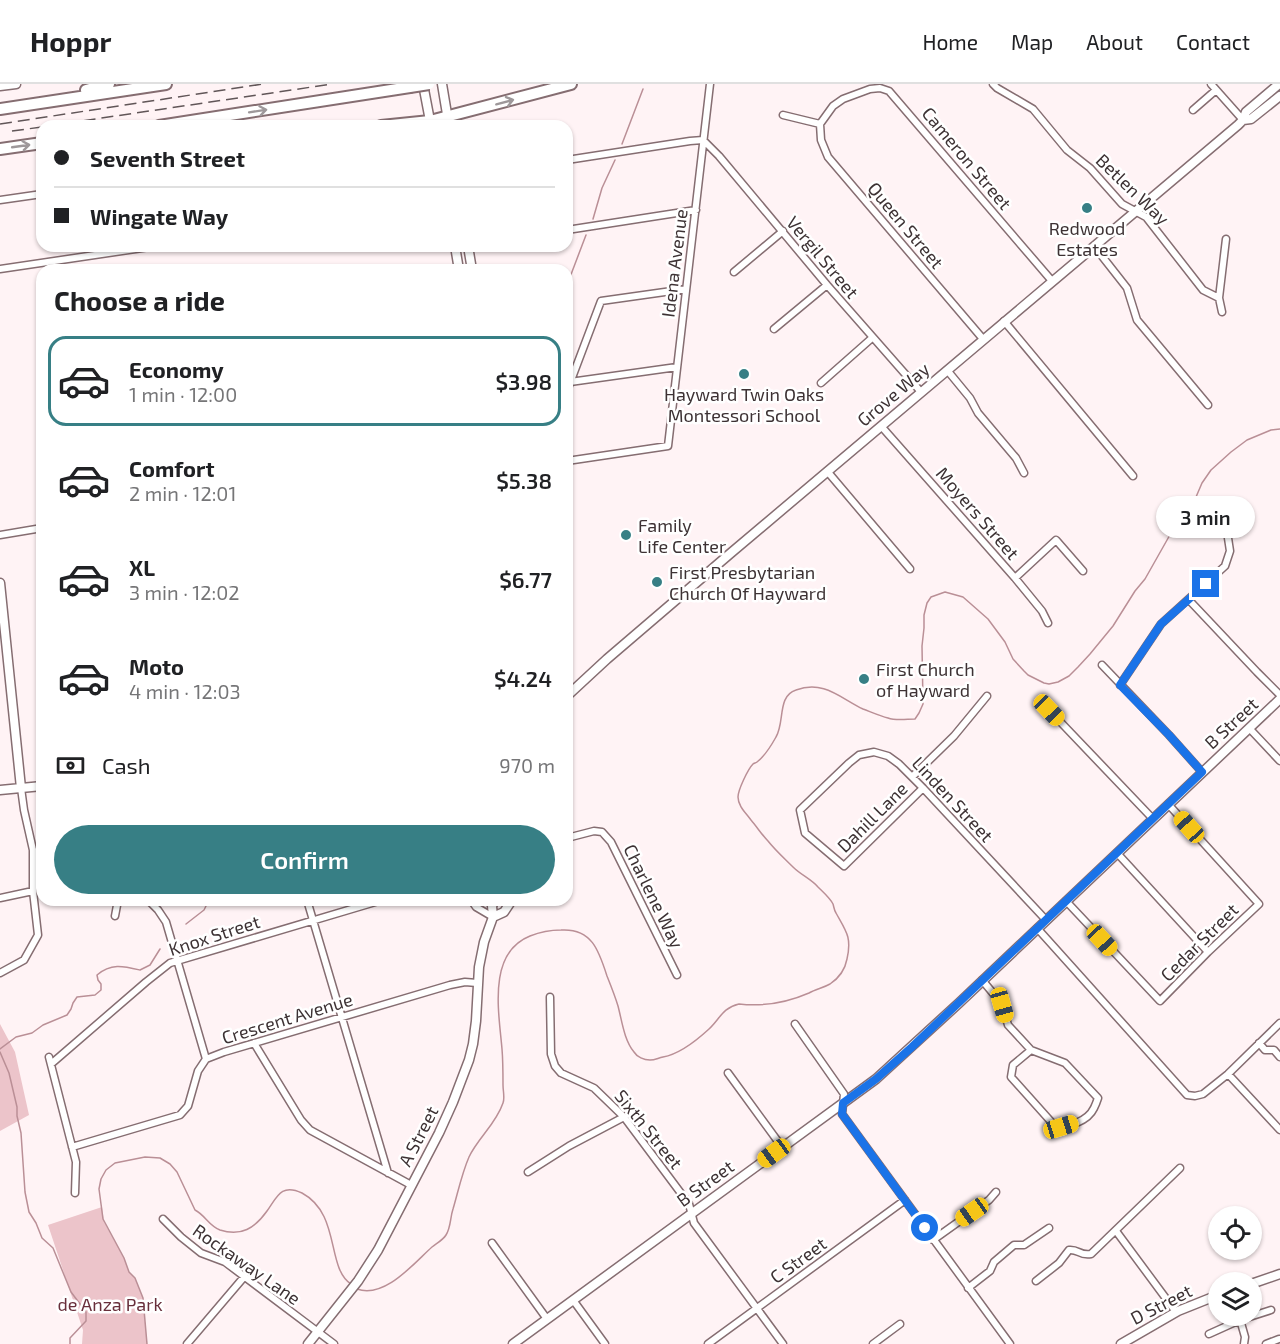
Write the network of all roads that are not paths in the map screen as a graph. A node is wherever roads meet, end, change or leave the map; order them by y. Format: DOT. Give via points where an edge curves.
graph roads {
  1 [pos="16,84"];
  2 [pos="109,84"];
  3 [pos="166,84"];
  4 [pos="423,84"];
  5 [pos="429,84"];
  6 [pos="442,84"];
  7 [pos="571,84"];
  8 [pos="710,84"];
  9 [pos="993,84"];
  10 [pos="1211,84"];
  11 [pos="1279,84"];
  12 [pos="0,86"];
  13 [pos="1216,90"];
  14 [pos="1280,96"];
  15 [pos="23,105"];
  16 [pos="0,109"];
  17 [pos="1193,110"];
  18 [pos="783,115"];
  19 [pos="198,120"];
  20 [pos="430,120"];
  21 [pos="449,120"];
  22 [pos="455,120"];
  23 [pos="1243,120"];
  24 [pos="819,124"];
  25 [pos="704,140"];
  26 [pos="36,144"];
  27 [pos="0,149"];
  28 [pos="573,159"];
  29 [pos="36,195"];
  30 [pos="0,200"];
  31 [pos="696,210"];
  32 [pos="1136,212"];
  33 [pos="573,229"];
  34 [pos="783,231"];
  35 [pos="1226,239"];
  36 [pos="1094,246"];
  37 [pos="115,252"];
  38 [pos="0,269"];
  39 [pos="734,272"];
  40 [pos="1052,281"];
  41 [pos="827,285"];
  42 [pos="686,289"];
  43 [pos="1219,298"];
  44 [pos="1222,312"];
  45 [pos="1005,321"];
  46 [pos="774,329"];
  47 [pos="872,338"];
  48 [pos="983,339"];
  49 [pos="677,367"];
  50 [pos="947,370"];
  51 [pos="573,374"];
  52 [pos="573,382"];
  53 [pos="821,383"];
  54 [pos="921,392"];
  55 [pos="1208,405"];
  56 [pos="881,426"];
  57 [pos="573,460"];
  58 [pos="827,471"];
  59 [pos="1024,473"];
  60 [pos="1133,477"];
  61 [pos="36,529"];
  62 [pos="0,535"];
  63 [pos="1228,538"];
  64 [pos="910,569"];
  65 [pos="1083,571"];
  66 [pos="1015,578"];
  67 [pos="0,584"];
  68 [pos="1189,600"];
  69 [pos="1048,622"];
  70 [pos="1102,665"];
  71 [pos="1120,685"];
  72 [pos="573,691"];
  73 [pos="987,696"];
  74 [pos="1280,697"];
  75 [pos="1049,710"];
  76 [pos="1250,728"];
  77 [pos="1280,761"];
  78 [pos="1202,772"];
  79 [pos="912,777"];
  80 [pos="36,787"];
  81 [pos="21,788"];
  82 [pos="923,788"];
  83 [pos="0,790"];
  84 [pos="1168,804"];
  85 [pos="800,810"];
  86 [pos="1153,819"];
  87 [pos="573,836"];
  88 [pos="33,850"];
  89 [pos="36,852"];
  90 [pos="1117,853"];
  91 [pos="33,891"];
  92 [pos="0,898"];
  93 [pos="1066,901"];
  94 [pos="117,906"];
  95 [pos="154,906"];
  96 [pos="309,906"];
  97 [pos="362,906"];
  98 [pos="475,906"];
  99 [pos="492,906"];
  100 [pos="508,906"];
  101 [pos="116,916"];
  102 [pos="493,916"];
  103 [pos="1046,920"];
  104 [pos="313,921"];
  105 [pos="1038,928"];
  106 [pos="1208,952"];
  107 [pos="177,960"];
  108 [pos="0,973"];
  109 [pos="677,975"];
  110 [pos="982,980"];
  111 [pos="477,983"];
  112 [pos="550,997"];
  113 [pos="341,1017"];
  114 [pos="795,1024"];
  115 [pos="1278,1028"];
  116 [pos="254,1043"];
  117 [pos="1259,1043"];
  118 [pos="1031,1050"];
  119 [pos="1280,1057"];
  120 [pos="206,1059"];
  121 [pos="728,1073"];
  122 [pos="1228,1074"];
  123 [pos="843,1103"];
  124 [pos="624,1117"];
  125 [pos="1280,1130"];
  126 [pos="72,1147"];
  127 [pos="782,1147"];
  128 [pos="1180,1168"];
  129 [pos="528,1172"];
  130 [pos="388,1173"];
  131 [pos="411,1185"];
  132 [pos="996,1192"];
  133 [pos="75,1193"];
  134 [pos="905,1200"];
  135 [pos="691,1214"];
  136 [pos="163,1219"];
  137 [pos="1049,1228"];
  138 [pos="1116,1231"];
  139 [pos="933,1240"];
  140 [pos="492,1243"];
  141 [pos="1280,1274"];
  142 [pos="244,1277"];
  143 [pos="1262,1280"];
  144 [pos="1036,1281"];
  145 [pos="968,1288"];
  146 [pos="1208,1299"];
  147 [pos="573,1300"];
  148 [pos="757,1308"];
  149 [pos="1271,1310"];
  150 [pos="1176,1312"];
  151 [pos="1262,1312"];
  152 [pos="547,1319"];
  153 [pos="900,1324"];
  154 [pos="1224,1326"];
  155 [pos="1242,1326"];
  156 [pos="317,1331"];
  157 [pos="1209,1334"];
  158 [pos="1279,1339"];
  159 [pos="187,1344"];
  160 [pos="308,1344"];
  161 [pos="334,1344"];
  162 [pos="513,1344"];
  163 [pos="605,1344"];
  164 [pos="708,1344"];
  165 [pos="783,1344"];
  166 [pos="873,1344"];
  167 [pos="1010,1344"];
  168 [pos="1121,1344"];
  169 [pos="1244,1344"];
  170 [pos="1266,1344"];
  1 -- 12 [label="main road"];
  2 -- 15 [label="highway"];
  3 -- 15 [label="highway"];
  4 -- 20 [label="main road"];
  19 -- 5 [label="highway, one-way, bridge"];
  6 -- 21 [label="main road"];
  22 -- 7 [label="highway, one-way"];
  8 -- 25 [label="street, Idena Avenue"];
  9 -- 32 [label="street, Betlen Way" via="1033,109 1067,150 1090,168 1122,205"];
  10 -- 13 [label="street"];
  11 -- 23 [label="main road, Grove Way" via="1246,112"];
  13 -- 17 [label="street"];
  13 -- 23 [label="street"];
  14 -- 23 [label="main road, Grove Way" via="1251,119"];
  15 -- 16 [label="highway"];
  18 -- 24 [label="street"];
  23 -- 32 [label="main road, Grove Way"];
  24 -- 40 [label="street, Cameron Street" via="843,99 870,89 889,91"];
  24 -- 48 [label="street, Queen Street" via="828,157"];
  25 -- 28 [label="street"];
  25 -- 31 [label="street, Idena Avenue"];
  25 -- 34 [label="street, Vergil Street"];
  27 -- 26 [label="highway, one-way"];
  29 -- 30 [label="street"];
  31 -- 33 [label="street"];
  31 -- 42 [label="street, Idena Avenue"];
  32 -- 36 [label="main road, Grove Way"];
  32 -- 43 [label="street, Betlen Way" via="1146,217 1203,290"];
  34 -- 39 [label="street"];
  34 -- 41 [label="street, Vergil Street"];
  35 -- 43 [label="street"];
  36 -- 40 [label="main road, Grove Way"];
  36 -- 55 [label="street" via="1127,288 1137,320"];
  37 -- 38 [label="street"];
  40 -- 45 [label="main road, Grove Way"];
  41 -- 46 [label="street"];
  41 -- 47 [label="street, Vergil Street"];
  42 -- 49 [label="street, Idena Avenue"];
  42 -- 51 [label="street" via="601,301"];
  43 -- 44 [label="street"];
  45 -- 48 [label="main road, Grove Way"];
  45 -- 60 [label="street"];
  47 -- 53 [label="street"];
  47 -- 54 [label="street, Vergil Street"];
  48 -- 50 [label="main road, Grove Way"];
  49 -- 52 [label="street"];
  49 -- 57 [label="street, Idena Avenue" via="668,446"];
  50 -- 54 [label="main road, Grove Way"];
  50 -- 59 [label="street"];
  54 -- 56 [label="main road, Grove Way"];
  56 -- 58 [label="main road, Grove Way"];
  56 -- 66 [label="street, Moyers Street"];
  58 -- 64 [label="street"];
  58 -- 72 [label="main road, Grove Way"];
  61 -- 62 [label="street"];
  63 -- 68 [label="street" via="1230,551 1225,566"];
  65 -- 66 [label="street" via="1056,540"];
  66 -- 69 [label="street, Moyers Street"];
  67 -- 81 [label="main road"];
  68 -- 71 [label="street" via="1161,624"];
  68 -- 74 [label="street"];
  70 -- 71 [label="street"];
  71 -- 78 [label="street"];
  73 -- 79 [label="street, Dahill Lane"];
  74 -- 76 [label="main road, B Street"];
  75 -- 86 [label="street"];
  76 -- 77 [label="street"];
  76 -- 78 [label="main road, B Street"];
  78 -- 84 [label="main road, B Street"];
  79 -- 82 [label="street, Linden Street"];
  79 -- 85 [label="street, Linden Street" via="888,756 874,752 859,755"];
  80 -- 81 [label="main road"];
  81 -- 83 [label="main road"];
  81 -- 88 [label="street"];
  82 -- 85 [label="street, Dahill Lane" via="844,866 805,833"];
  82 -- 103 [label="street, Linden Street"];
  84 -- 86 [label="main road, B Street"];
  84 -- 106 [label="street, Cedar Street" via="1259,904"];
  86 -- 90 [label="main road, B Street"];
  87 -- 109 [label="street, Charlene Way" via="602,832 610,842"];
  88 -- 89 [label="street"];
  88 -- 91 [label="street"];
  90 -- 93 [label="main road, B Street"];
  90 -- 106 [label="street"];
  91 -- 92 [label="street"];
  91 -- 108 [label="street" via="38,935 24,960"];
  93 -- 103 [label="main road, B Street"];
  93 -- 106 [label="street, Cedar Street" via="1160,1001"];
  94 -- 101 [label="street"];
  95 -- 107 [label="street" via="166,922"];
  96 -- 104 [label="street"];
  97 -- 104 [label="street, Knox Street"];
  98 -- 102 [label="street"];
  99 -- 102 [label="main road, A Street"];
  100 -- 102 [label="main road"];
  102 -- 111 [label="main road, A Street"];
  103 -- 105 [label="main road, B Street"];
  104 -- 107 [label="street, Knox Street"];
  104 -- 113 [label="street"];
  105 -- 110 [label="main road, B Street"];
  105 -- 122 [label="street" via="1187,1095 1203,1094"];
  107 -- 120 [label="street"];
  107 -- 126 [label="street, Knox Street" via="50,1060"];
  110 -- 118 [label="street" via="1002,1005 1008,1025"];
  110 -- 123 [label="main road, B Street" via="876,1079"];
  111 -- 113 [label="street, Crescent Avenue" via="450,985"];
  111 -- 131 [label="main road, A Street" via="476,1030 469,1060"];
  112 -- 124 [label="street, Sixth Street" via="555,1066 561,1073 594,1088"];
  113 -- 116 [label="street, Crescent Avenue"];
  113 -- 130 [label="street"];
  114 -- 123 [label="street" via="844,1094"];
  115 -- 117 [label="street"];
  116 -- 120 [label="street, Crescent Avenue"];
  116 -- 130 [label="street" via="310,1130"];
  117 -- 119 [label="street"];
  117 -- 122 [label="street"];
  118 -- 118 [label="street" via="1065,1063 1098,1098 1093,1110 1079,1122 1054,1125 1011,1077 1013,1065"];
  120 -- 126 [label="street, Crescent Avenue" via="198,1071 188,1106 180,1115"];
  121 -- 127 [label="street"];
  122 -- 125 [label="street"];
  123 -- 127 [label="main road, B Street"];
  123 -- 134 [label="street" via="842,1114"];
  124 -- 129 [label="street"];
  124 -- 135 [label="street, Sixth Street" via="688,1204"];
  126 -- 133 [label="street" via="76,1162"];
  127 -- 135 [label="main road, B Street"];
  128 -- 138 [label="street"];
  130 -- 131 [label="street"];
  131 -- 156 [label="main road, A Street" via="378,1250"];
  132 -- 139 [label="street"];
  134 -- 139 [label="street"];
  134 -- 148 [label="street, C Street"];
  135 -- 147 [label="main road, B Street"];
  135 -- 148 [label="street, Sixth Street"];
  136 -- 142 [label="street, Rockaway Lane" via="201,1253 225,1262"];
  137 -- 145 [label="street" via="1024,1245 1014,1245"];
  138 -- 144 [label="street" via="1091,1254 1069,1250"];
  138 -- 150 [label="street"];
  139 -- 145 [label="street"];
  140 -- 152 [label="street"];
  141 -- 143 [label="main road"];
  142 -- 156 [label="street, Rockaway Lane"];
  142 -- 159 [label="street"];
  145 -- 167 [label="street"];
  146 -- 150 [label="main road, D Street"];
  147 -- 152 [label="main road, B Street"];
  147 -- 163 [label="street"];
  148 -- 164 [label="street, C Street"];
  148 -- 165 [label="street, Sixth Street"];
  149 -- 151 [label="street"];
  150 -- 168 [label="main road, D Street"];
  152 -- 162 [label="main road, B Street"];
  153 -- 166 [label="street"];
  154 -- 157 [label="street"];
  155 -- 169 [label="street"];
  156 -- 160 [label="main road, A Street"];
  156 -- 161 [label="street, Rockaway Lane"];
  158 -- 170 [label="street"];
}
